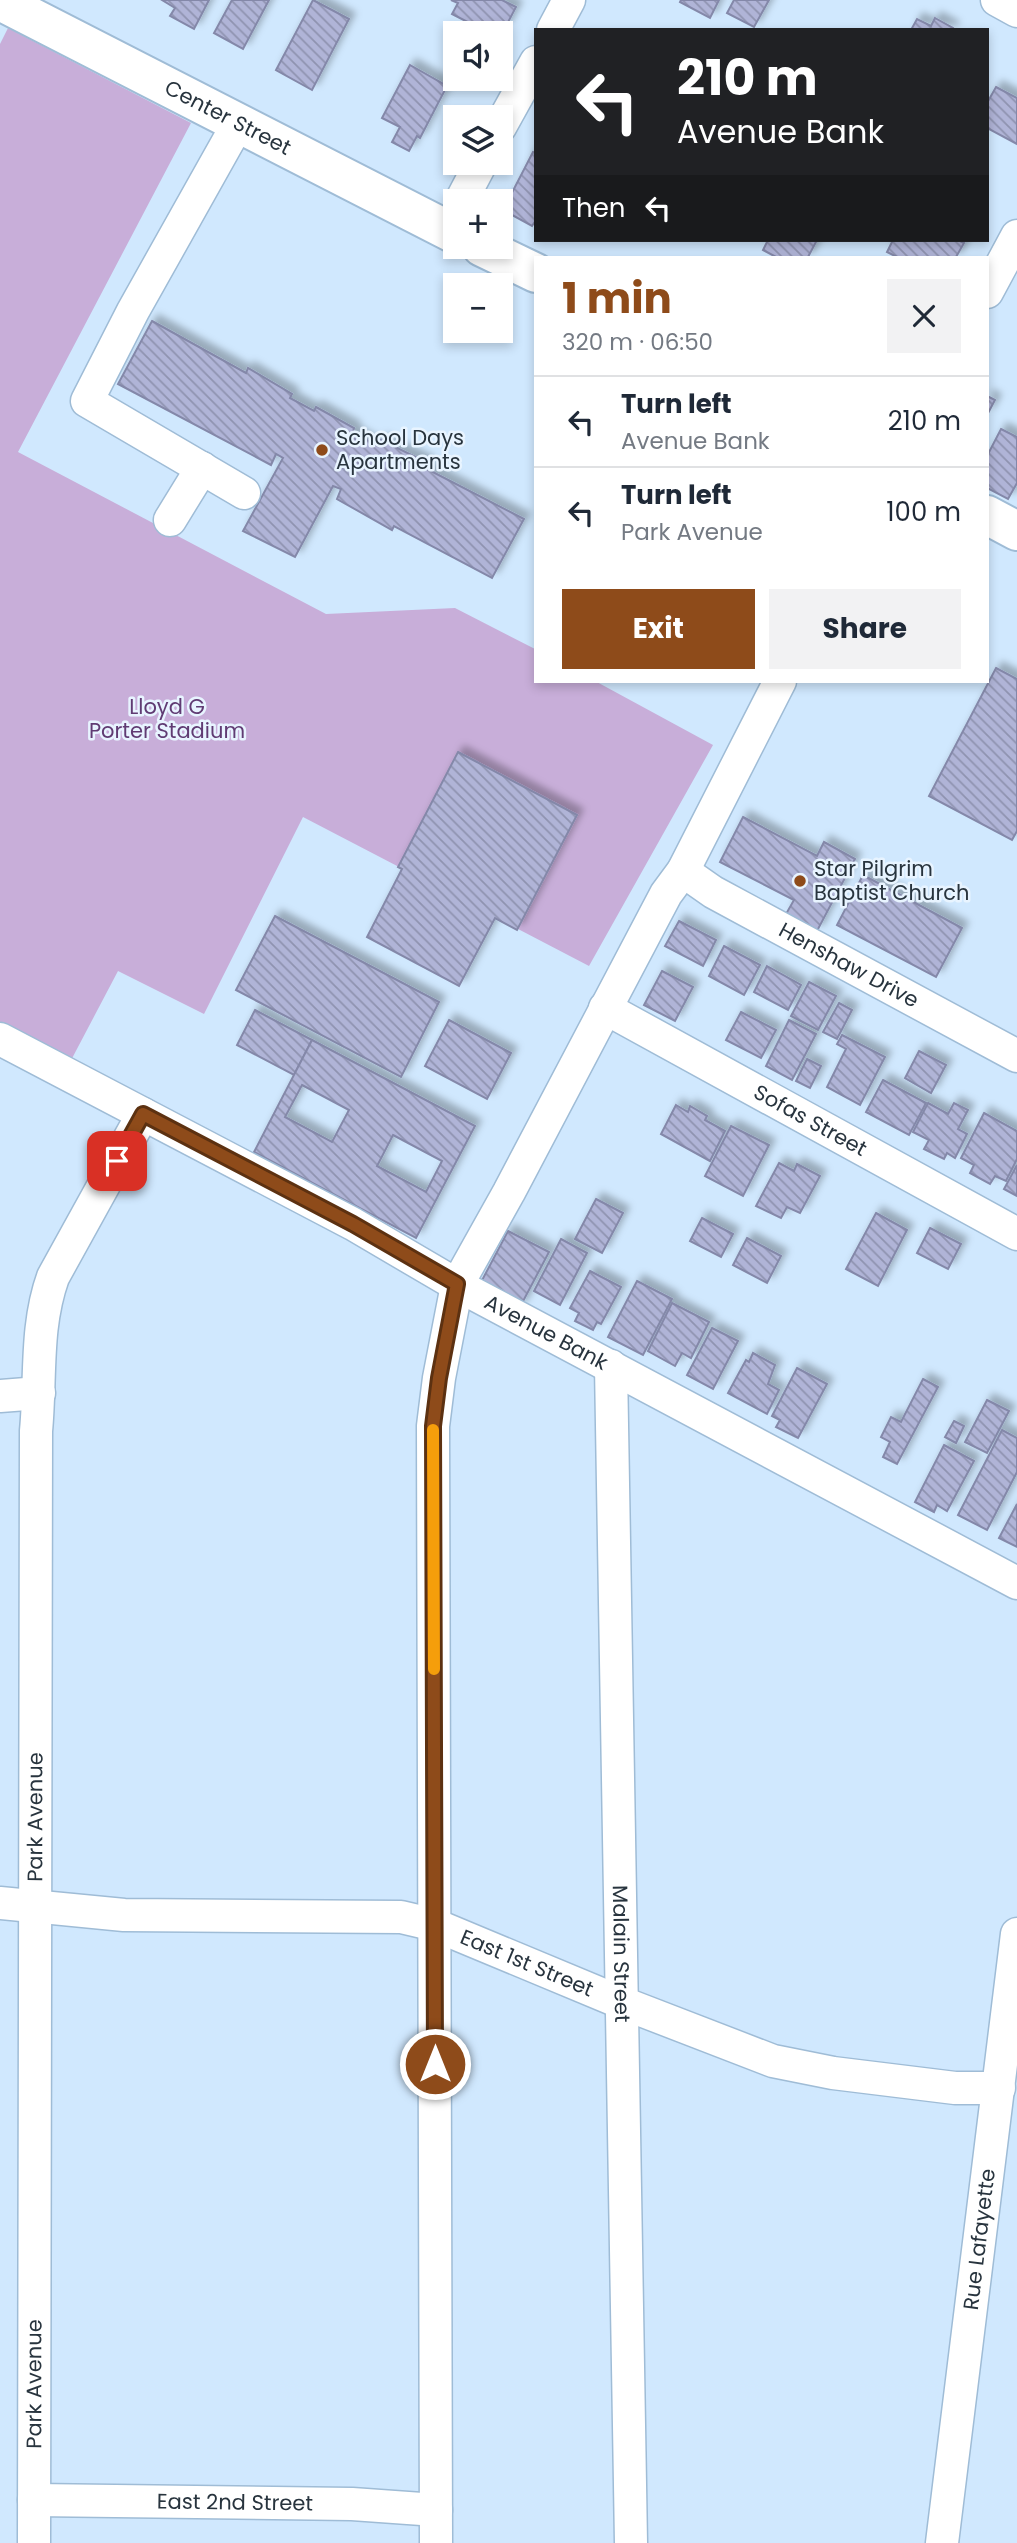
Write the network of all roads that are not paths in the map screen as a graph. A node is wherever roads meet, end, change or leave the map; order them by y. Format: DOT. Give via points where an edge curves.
graph roads {
  1 [pos="569,0"];
  2 [pos="997,0"];
  3 [pos="0,1"];
  4 [pos="1017,11"];
  5 [pos="554,28"];
  6 [pos="534,66"];
  7 [pos="512,105"];
  8 [pos="239,122"];
  9 [pos="443,214"];
  10 [pos="1017,236"];
  11 [pos="506,259"];
  12 [pos="534,272"];
  13 [pos="989,288"];
  14 [pos="202,468"];
  15 [pos="244,493"];
  16 [pos="989,516"];
  17 [pos="170,520"];
  18 [pos="1017,531"];
  19 [pos="779,683"];
  20 [pos="683,871"];
  21 [pos="605,1008"];
  22 [pos="0,1039"];
  23 [pos="1017,1056"];
  24 [pos="143,1114"];
  25 [pos="1017,1234"];
  26 [pos="457,1284"];
  27 [pos="611,1366"];
  28 [pos="39,1393"];
  29 [pos="0,1396"];
  30 [pos="1017,1583"];
  31 [pos="0,1903"];
  32 [pos="36,1907"];
  33 [pos="435,1925"];
  34 [pos="1017,1934"];
  35 [pos="620,2002"];
  36 [pos="999,2088"];
  37 [pos="34,2500"];
  38 [pos="436,2510"];
  39 [pos="34,2543"];
  40 [pos="436,2543"];
  41 [pos="631,2543"];
  42 [pos="942,2543"];
  1 -- 5 [label="street"];
  2 -- 4 [label="street"];
  3 -- 8 [label="main road, Center Street"];
  6 -- 7 [label="street"];
  8 -- 9 [label="main road, Center Street"];
  8 -- 14 [label="street" via="87,401"];
  10 -- 13 [label="street"];
  11 -- 12 [label="main road"];
  14 -- 15 [label="street"];
  14 -- 17 [label="street"];
  16 -- 18 [label="main road"];
  19 -- 20 [label="street"];
  20 -- 21 [label="street"];
  20 -- 23 [label="street, Henshaw Drive" via="713,892"];
  21 -- 25 [label="street, Sofas Street"];
  21 -- 26 [label="street"];
  22 -- 24 [label="street, Avenue Bank"];
  24 -- 26 [label="street, Avenue Bank"];
  24 -- 28 [label="street, Park Avenue" via="52,1277 39,1335"];
  26 -- 27 [label="street, Avenue Bank"];
  26 -- 33 [label="street" via="433,1426"];
  27 -- 30 [label="street, Avenue Bank"];
  27 -- 35 [label="street, Malain Street"];
  28 -- 29 [label="street"];
  28 -- 32 [label="street, Park Avenue"];
  31 -- 32 [label="street, East 1st Street"];
  32 -- 33 [label="street, East 1st Street" via="124,1915 401,1917"];
  32 -- 37 [label="street, Park Avenue"];
  33 -- 35 [label="street, East 1st Street"];
  33 -- 38 [label="street"];
  34 -- 36 [label="street, Rue Lafayette"];
  35 -- 36 [label="street, East 1st Street" via="773,2061 955,2088"];
  35 -- 41 [label="street, Malain Street"];
  36 -- 42 [label="street, Rue Lafayette"];
  37 -- 38 [label="street, East 2nd Street" via="338,2504"];
  37 -- 39 [label="street, Park Avenue"];
  38 -- 40 [label="street"];
}
